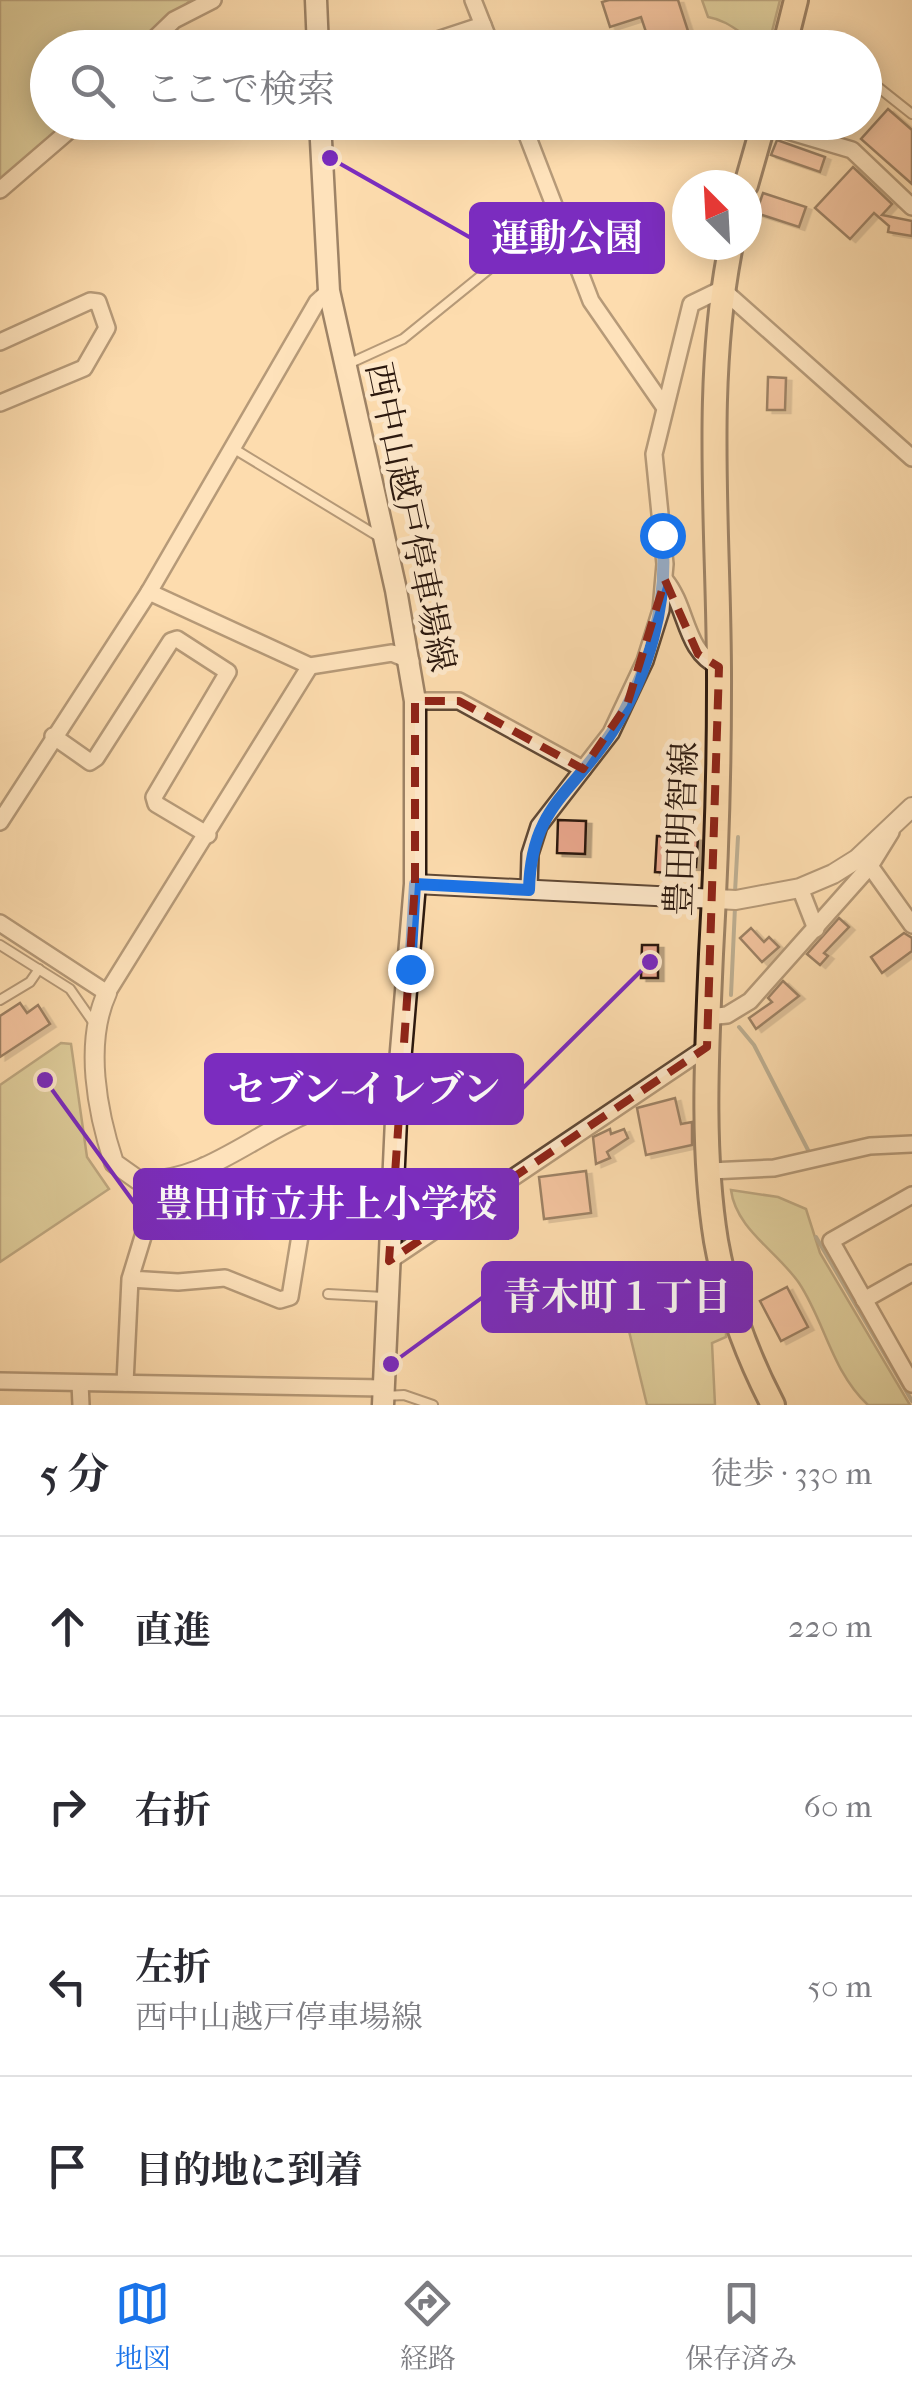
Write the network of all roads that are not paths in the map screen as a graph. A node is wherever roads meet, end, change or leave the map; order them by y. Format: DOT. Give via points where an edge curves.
graph roads {
  1 [pos="213,0"];
  2 [pos="316,0"];
  3 [pos="473,0"];
  4 [pos="796,0"];
  5 [pos="483,25"];
  6 [pos="164,30"];
  7 [pos="317,30"];
  8 [pos="468,30"];
  9 [pos="485,30"];
  10 [pos="788,30"];
  11 [pos="882,90"];
  12 [pos="912,114"];
  13 [pos="58,140"];
  14 [pos="321,140"];
  15 [pos="529,140"];
  16 [pos="759,140"];
  17 [pos="818,140"];
  18 [pos="750,170"];
  19 [pos="0,190"];
  20 [pos="912,207"];
  21 [pos="558,214"];
  22 [pos="728,260"];
  23 [pos="722,289"];
  24 [pos="329,291"];
  25 [pos="0,342"];
  26 [pos="346,365"];
  27 [pos="0,404"];
  28 [pos="663,405"];
  29 [pos="231,447"];
  30 [pos="912,458"];
  31 [pos="386,542"];
  32 [pos="665,580"];
  33 [pos="149,592"];
  34 [pos="411,662"];
  35 [pos="310,666"];
  36 [pos="719,667"];
  37 [pos="415,701"];
  38 [pos="53,736"];
  39 [pos="584,768"];
  40 [pos="912,807"];
  41 [pos="0,822"];
  42 [pos="896,825"];
  43 [pos="208,835"];
  44 [pos="870,866"];
  45 [pos="415,884"];
  46 [pos="800,888"];
  47 [pos="529,890"];
  48 [pos="714,900"];
  49 [pos="0,922"];
  50 [pos="912,925"];
  51 [pos="816,929"];
  52 [pos="0,945"];
  53 [pos="39,969"];
  54 [pos="107,993"];
  55 [pos="0,1000"];
  56 [pos="708,1017"];
  57 [pos="95,1026"];
  58 [pos="707,1047"];
  59 [pos="396,1098"];
  60 [pos="912,1144"];
  61 [pos="204,1166"];
  62 [pos="710,1171"];
  63 [pos="912,1195"];
  64 [pos="233,1203"];
  65 [pos="389,1260"];
  66 [pos="912,1273"];
  67 [pos="130,1279"];
  68 [pos="328,1294"];
  69 [pos="387,1297"];
  70 [pos="864,1300"];
  71 [pos="905,1355"];
  72 [pos="0,1382"];
  73 [pos="80,1382"];
  74 [pos="125,1383"];
  75 [pos="912,1384"];
  76 [pos="155,1386"];
  77 [pos="383,1396"];
  78 [pos="81,1405"];
  79 [pos="154,1405"];
  80 [pos="433,1405"];
  81 [pos="773,1405"];
  1 -- 6 [label="street"];
  2 -- 7 [label="main road"];
  3 -- 5 [label="street"];
  4 -- 10 [label="main road"];
  5 -- 8 [label="street"];
  5 -- 9 [label="street"];
  11 -- 12 [label="lane"];
  13 -- 19 [label="street"];
  14 -- 24 [label="main road, 西中山越戸停車場線"];
  15 -- 21 [label="street"];
  16 -- 18 [label="main road"];
  17 -- 20 [label="street" via="852,150"];
  21 -- 26 [label="lane" via="403,339"];
  21 -- 28 [label="street" via="592,301"];
  22 -- 23 [label="main road, 豊田明智線"];
  23 -- 28 [label="street" via="691,304"];
  23 -- 30 [label="street"];
  23 -- 36 [label="main road, 豊田明智線" via="716,380"];
  24 -- 26 [label="main road, 西中山越戸停車場線"];
  24 -- 29 [label="street"];
  25 -- 27 [label="street" via="90,301 98,302 107,328 84,368"];
  26 -- 31 [label="main road, 西中山越戸停車場線"];
  28 -- 32 [label="street" via="654,488"];
  29 -- 31 [label="lane"];
  29 -- 33 [label="street"];
  31 -- 34 [label="main road, 西中山越戸停車場線"];
  32 -- 36 [label="street" via="698,654"];
  32 -- 39 [label="street" via="647,656 627,704"];
  33 -- 35 [label="street"];
  33 -- 38 [label="street"];
  34 -- 35 [label="street" via="392,653"];
  34 -- 37 [label="main road, 西中山越戸停車場線"];
  35 -- 43 [label="street"];
  36 -- 48 [label="main road, 豊田明智線"];
  37 -- 39 [label="street" via="458,701"];
  37 -- 45 [label="main road, 西中山越戸停車場線"];
  38 -- 41 [label="street"];
  38 -- 43 [label="street" via="90,762 96,758 177,639 228,672 154,797"];
  39 -- 47 [label="street" via="539,826"];
  40 -- 42 [label="street"];
  42 -- 44 [label="street"];
  42 -- 46 [label="street" via="857,859"];
  43 -- 54 [label="street"];
  44 -- 50 [label="street"];
  44 -- 51 [label="street"];
  45 -- 47 [label="street"];
  45 -- 59 [label="main road, 西中山越戸停車場線"];
  46 -- 48 [label="street"];
  46 -- 51 [label="street"];
  47 -- 48 [label="street"];
  48 -- 56 [label="main road, 豊田明智線"];
  49 -- 54 [label="street"];
  51 -- 56 [label="street" via="750,1001"];
  52 -- 53 [label="lane"];
  53 -- 55 [label="lane"];
  53 -- 57 [label="lane" via="70,989"];
  54 -- 57 [label="street"];
  56 -- 58 [label="main road, 豊田明智線"];
  57 -- 61 [label="street" via="101,1111 114,1163 153,1182"];
  58 -- 62 [label="main road, 豊田明智線"];
  58 -- 65 [label="street"];
  59 -- 61 [label="street" via="371,1094 325,1102"];
  59 -- 65 [label="main road, 西中山越戸停車場線"];
  60 -- 62 [label="street" via="870,1146 774,1168"];
  61 -- 64 [label="street"];
  62 -- 81 [label="main road, 豊田明智線" via="722,1269"];
  63 -- 70 [label="street" via="831,1241"];
  64 -- 67 [label="street" via="145,1230"];
  64 -- 67 [label="street" via="295,1194 306,1199 290,1297 280,1300 226,1278"];
  65 -- 69 [label="main road, 西中山越戸停車場線"];
  66 -- 70 [label="street"];
  67 -- 74 [label="street"];
  68 -- 69 [label="lane"];
  69 -- 77 [label="main road, 西中山越戸停車場線"];
  70 -- 71 [label="street"];
  71 -- 75 [label="street"];
  72 -- 73 [label="street"];
  73 -- 74 [label="street"];
  73 -- 78 [label="street"];
  74 -- 76 [label="street"];
  76 -- 77 [label="street"];
  76 -- 79 [label="street"];
  77 -- 80 [label="lane"];
}
